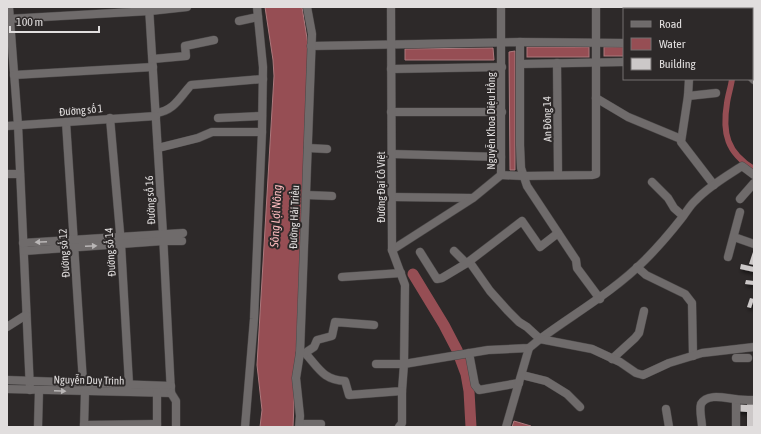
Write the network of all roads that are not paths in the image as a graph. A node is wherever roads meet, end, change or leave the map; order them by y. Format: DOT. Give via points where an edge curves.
graph roads {
  1 [pos="9,7"];
  2 [pos="187,7"];
  3 [pos="257,7"];
  4 [pos="307,7"];
  5 [pos="391,7"];
  6 [pos="501,7"];
  7 [pos="596,7"];
  8 [pos="149,9"];
  9 [pos="258,17"];
  10 [pos="8,19"];
  11 [pos="239,21"];
  12 [pos="214,40"];
  13 [pos="520,42"];
  14 [pos="501,43"];
  15 [pos="596,43"];
  16 [pos="623,43"];
  17 [pos="391,45"];
  18 [pos="311,46"];
  19 [pos="596,62"];
  20 [pos="623,62"];
  21 [pos="153,63"];
  22 [pos="557,63"];
  23 [pos="521,64"];
  24 [pos="502,68"];
  25 [pos="391,69"];
  26 [pos="14,75"];
  27 [pos="263,79"];
  28 [pos="689,80"];
  29 [pos="716,92"];
  30 [pos="688,96"];
  31 [pos="596,98"];
  32 [pos="391,112"];
  33 [pos="502,112"];
  34 [pos="156,115"];
  35 [pos="262,116"];
  36 [pos="110,118"];
  37 [pos="218,118"];
  38 [pos="66,122"];
  39 [pos="18,125"];
  40 [pos="7,126"];
  41 [pos="262,132"];
  42 [pos="681,139"];
  43 [pos="158,148"];
  44 [pos="308,148"];
  45 [pos="327,149"];
  46 [pos="392,154"];
  47 [pos="501,157"];
  48 [pos="7,174"];
  49 [pos="20,174"];
  50 [pos="501,175"];
  51 [pos="558,175"];
  52 [pos="754,175"];
  53 [pos="524,176"];
  54 [pos="652,182"];
  55 [pos="754,183"];
  56 [pos="714,185"];
  57 [pos="306,195"];
  58 [pos="332,196"];
  59 [pos="392,197"];
  60 [pos="473,198"];
  61 [pos="740,199"];
  62 [pos="740,212"];
  63 [pos="683,216"];
  64 [pos="558,233"];
  65 [pos="182,237"];
  66 [pos="734,237"];
  67 [pos="163,238"];
  68 [pos="121,241"];
  69 [pos="75,243"];
  70 [pos="754,244"];
  71 [pos="23,247"];
  72 [pos="392,250"];
  73 [pos="454,251"];
  74 [pos="420,252"];
  75 [pos="728,257"];
  76 [pos="468,263"];
  77 [pos="637,268"];
  78 [pos="401,273"];
  79 [pos="342,277"];
  80 [pos="600,298"];
  81 [pos="644,311"];
  82 [pos="26,315"];
  83 [pos="374,325"];
  84 [pos="7,327"];
  85 [pos="540,339"];
  86 [pos="754,347"];
  87 [pos="529,348"];
  88 [pos="741,349"];
  89 [pos="303,353"];
  90 [pos="467,354"];
  91 [pos="693,356"];
  92 [pos="742,358"];
  93 [pos="612,359"];
  94 [pos="376,364"];
  95 [pos="404,364"];
  96 [pos="521,379"];
  97 [pos="7,380"];
  98 [pos="29,381"];
  99 [pos="83,382"];
  100 [pos="129,384"];
  101 [pos="7,389"];
  102 [pos="171,389"];
  103 [pos="30,390"];
  104 [pos="39,390"];
  105 [pos="402,391"];
  106 [pos="85,392"];
  107 [pos="157,393"];
  108 [pos="736,400"];
  109 [pos="754,400"];
  110 [pos="580,407"];
  111 [pos="666,409"];
  112 [pos="320,424"];
  113 [pos="84,426"];
  114 [pos="157,426"];
  115 [pos="299,426"];
  116 [pos="38,427"];
  117 [pos="176,427"];
  118 [pos="245,427"];
  119 [pos="399,427"];
  120 [pos="506,427"];
  121 [pos="669,427"];
  122 [pos="702,427"];
  123 [pos="736,427"];
  1 -- 10 [label="street"];
  2 -- 8 [label="street"];
  3 -- 9 [label="street"];
  4 -- 18 [label="street, Đường Hải Triều" via="312,34"];
  5 -- 17 [label="street, Đường Đại Cồ Việt"];
  6 -- 14 [label="street, Nguyễn Khoa Diệu Hồng"];
  7 -- 15 [label="street"];
  8 -- 10 [label="street"];
  8 -- 21 [label="street, Đường số 16"];
  9 -- 11 [label="street"];
  9 -- 27 [label="street"];
  10 -- 26 [label="street"];
  12 -- 21 [label="street" via="185,46 186,56"];
  13 -- 14 [label="street"];
  13 -- 15 [label="street"];
  13 -- 23 [label="street"];
  14 -- 17 [label="street"];
  14 -- 24 [label="street, Nguyễn Khoa Diệu Hồng"];
  15 -- 16 [label="street"];
  15 -- 19 [label="street"];
  17 -- 18 [label="street"];
  17 -- 25 [label="street, Đường Đại Cồ Việt"];
  18 -- 44 [label="street, Đường Hải Triều"];
  19 -- 20 [label="street"];
  19 -- 22 [label="street"];
  19 -- 31 [label="street"];
  21 -- 26 [label="street"];
  21 -- 34 [label="street, Đường số 16"];
  22 -- 23 [label="street"];
  22 -- 51 [label="street, An Đông 14"];
  23 -- 53 [label="street" via="520,145"];
  24 -- 25 [label="street"];
  24 -- 33 [label="street, Nguyễn Khoa Diệu Hồng"];
  25 -- 32 [label="street, Đường Đại Cồ Việt"];
  26 -- 39 [label="street"];
  27 -- 34 [label="street" via="191,85 170,109"];
  27 -- 35 [label="street"];
  28 -- 30 [label="street"];
  29 -- 30 [label="street"];
  30 -- 42 [label="street"];
  31 -- 42 [label="street" via="628,117"];
  31 -- 51 [label="street" via="596,174"];
  32 -- 33 [label="street"];
  32 -- 46 [label="street, Đường Đại Cồ Việt"];
  33 -- 47 [label="street, Nguyễn Khoa Diệu Hồng"];
  34 -- 36 [label="street, Đường số 1"];
  34 -- 43 [label="street, Đường số 16"];
  35 -- 37 [label="street"];
  35 -- 41 [label="street"];
  36 -- 38 [label="street, Đường số 1"];
  36 -- 68 [label="street, Đường số 14"];
  38 -- 39 [label="street, Đường số 1"];
  38 -- 69 [label="street, Đường số 12"];
  39 -- 40 [label="street, Đường số 1"];
  39 -- 49 [label="street"];
  41 -- 43 [label="street" via="212,132"];
  41 -- 118 [label="street" via="254,319"];
  42 -- 56 [label="street"];
  43 -- 67 [label="street, Đường số 16"];
  44 -- 45 [label="street"];
  44 -- 57 [label="street, Đường Hải Triều"];
  46 -- 47 [label="street"];
  46 -- 59 [label="street, Đường Đại Cồ Việt"];
  47 -- 50 [label="street, Nguyễn Khoa Diệu Hồng"];
  48 -- 49 [label="street"];
  49 -- 71 [label="street"];
  50 -- 53 [label="street"];
  50 -- 60 [label="street, Nguyễn Khoa Diệu Hồng"];
  51 -- 53 [label="street"];
  52 -- 56 [label="street" via="742,166"];
  53 -- 64 [label="street" via="527,186"];
  54 -- 63 [label="street"];
  55 -- 61 [label="street"];
  56 -- 63 [label="street" via="695,200"];
  57 -- 58 [label="street"];
  57 -- 89 [label="street, Đường Hải Triều"];
  59 -- 60 [label="street"];
  59 -- 72 [label="street, Đường Đại Cồ Việt"];
  60 -- 72 [label="street, Nguyễn Khoa Diệu Hồng"];
  62 -- 66 [label="street"];
  63 -- 77 [label="street"];
  64 -- 76 [label="street" via="540,247 522,221"];
  64 -- 80 [label="street" via="576,260 577,268"];
  65 -- 67 [label="street"];
  66 -- 70 [label="street"];
  66 -- 75 [label="street"];
  67 -- 68 [label="street"];
  67 -- 102 [label="street, Đường số 16"];
  68 -- 69 [label="street"];
  68 -- 100 [label="street, Đường số 14"];
  69 -- 71 [label="street"];
  69 -- 99 [label="street, Đường số 12"];
  71 -- 82 [label="street"];
  72 -- 78 [label="street, Đường Đại Cồ Việt"];
  73 -- 76 [label="street"];
  74 -- 76 [label="street" via="437,279"];
  76 -- 85 [label="street" via="508,311"];
  77 -- 80 [label="street"];
  77 -- 91 [label="street" via="686,294 692,303"];
  78 -- 79 [label="street"];
  78 -- 95 [label="street, Đường Đại Cồ Việt" via="405,284"];
  80 -- 85 [label="street"];
  81 -- 93 [label="street" via="639,333"];
  82 -- 84 [label="street"];
  82 -- 98 [label="street"];
  83 -- 89 [label="street" via="334,322 332,336 317,340 314,347"];
  85 -- 87 [label="street"];
  85 -- 93 [label="street" via="592,349"];
  86 -- 88 [label="street"];
  87 -- 90 [label="street"];
  87 -- 96 [label="street"];
  88 -- 91 [label="street"];
  88 -- 92 [label="street"];
  89 -- 105 [label="street" via="322,373 335,380 345,381 349,395"];
  89 -- 115 [label="street, Đường Hải Triều" via="296,378"];
  90 -- 95 [label="street"];
  90 -- 96 [label="street" via="475,385 479,390"];
  91 -- 93 [label="street" via="643,375"];
  94 -- 95 [label="street"];
  95 -- 105 [label="street, Đường Đại Cồ Việt"];
  96 -- 110 [label="street" via="546,381 567,394"];
  96 -- 120 [label="street"];
  97 -- 98 [label="street, Nguyễn Duy Trinh"];
  98 -- 99 [label="street, Nguyễn Duy Trinh"];
  98 -- 103 [label="street"];
  99 -- 100 [label="street, Nguyễn Duy Trinh"];
  100 -- 102 [label="street, Nguyễn Duy Trinh"];
  101 -- 103 [label="street, Nguyễn Duy Trinh"];
  102 -- 107 [label="street, Nguyễn Duy Trinh"];
  102 -- 117 [label="street, Đường số 16" via="176,401"];
  103 -- 104 [label="street, Nguyễn Duy Trinh"];
  104 -- 106 [label="street, Nguyễn Duy Trinh, one-way"];
  104 -- 116 [label="street"];
  105 -- 119 [label="street, Đường Đại Cồ Việt" via="402,423"];
  106 -- 107 [label="street, Nguyễn Duy Trinh"];
  106 -- 113 [label="street"];
  107 -- 114 [label="street"];
  108 -- 109 [label="street"];
  108 -- 122 [label="street" via="717,397 704,401 701,405"];
  108 -- 123 [label="street"];
  111 -- 121 [label="street"];
  112 -- 115 [label="street"];
  113 -- 114 [label="street"];
}
